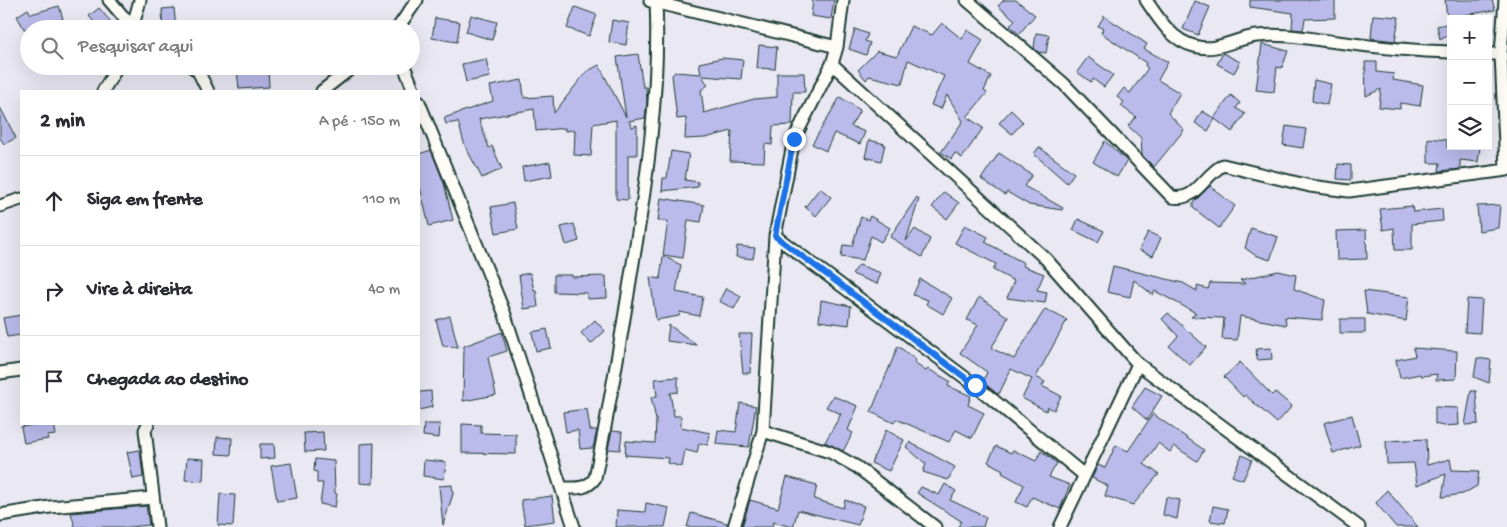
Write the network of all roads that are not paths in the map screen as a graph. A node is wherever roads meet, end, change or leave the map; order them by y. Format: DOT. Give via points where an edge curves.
graph roads {
  1 [pos="109,0"];
  2 [pos="140,0"];
  3 [pos="417,0"];
  4 [pos="843,0"];
  5 [pos="967,0"];
  6 [pos="1146,0"];
  7 [pos="1505,0"];
  8 [pos="654,1"];
  9 [pos="126,20"];
  10 [pos="135,20"];
  11 [pos="403,20"];
  12 [pos="836,47"];
  13 [pos="1447,52"];
  14 [pos="1492,54"];
  15 [pos="1502,54"];
  16 [pos="832,64"];
  17 [pos="113,75"];
  18 [pos="200,75"];
  19 [pos="342,75"];
  20 [pos="408,75"];
  21 [pos="104,90"];
  22 [pos="208,90"];
  23 [pos="323,90"];
  24 [pos="414,90"];
  25 [pos="420,104"];
  26 [pos="1506,170"];
  27 [pos="20,199"];
  28 [pos="0,206"];
  29 [pos="775,236"];
  30 [pos="1138,364"];
  31 [pos="20,370"];
  32 [pos="0,373"];
  33 [pos="148,425"];
  34 [pos="763,431"];
  35 [pos="1084,475"];
  36 [pos="562,488"];
  37 [pos="153,498"];
  38 [pos="0,515"];
  39 [pos="157,527"];
  40 [pos="574,527"];
  41 [pos="734,527"];
  42 [pos="935,527"];
  43 [pos="1060,527"];
  44 [pos="1359,527"];
  1 -- 9 [label="street"];
  2 -- 10 [label="street"];
  3 -- 11 [label="street"];
  4 -- 12 [label="street"];
  5 -- 26 [label="street" via="1064,84 1172,197 1183,199 1190,195 1213,170 1223,165 1310,186 1349,191"];
  6 -- 13 [label="street" via="1165,27 1180,41 1202,48 1278,34 1406,51"];
  7 -- 15 [label="street"];
  8 -- 12 [label="street"];
  8 -- 36 [label="street" via="654,102 649,166 611,400 591,484"];
  12 -- 16 [label="street"];
  14 -- 15 [label="street"];
  15 -- 26 [label="street"];
  16 -- 29 [label="street" via="794,139"];
  16 -- 30 [label="street" via="1046,259"];
  17 -- 21 [label="street"];
  18 -- 22 [label="street"];
  19 -- 23 [label="street"];
  20 -- 24 [label="street"];
  25 -- 36 [label="street" via="504,312"];
  27 -- 28 [label="street"];
  29 -- 34 [label="street"];
  29 -- 35 [label="street" via="975,385"];
  30 -- 35 [label="street"];
  30 -- 44 [label="street"];
  31 -- 32 [label="street"];
  33 -- 37 [label="street" via="145,430"];
  34 -- 41 [label="street"];
  34 -- 42 [label="street" via="830,452 857,467"];
  35 -- 43 [label="street"];
  36 -- 40 [label="street"];
  37 -- 38 [label="street"];
  37 -- 39 [label="street"];
}
